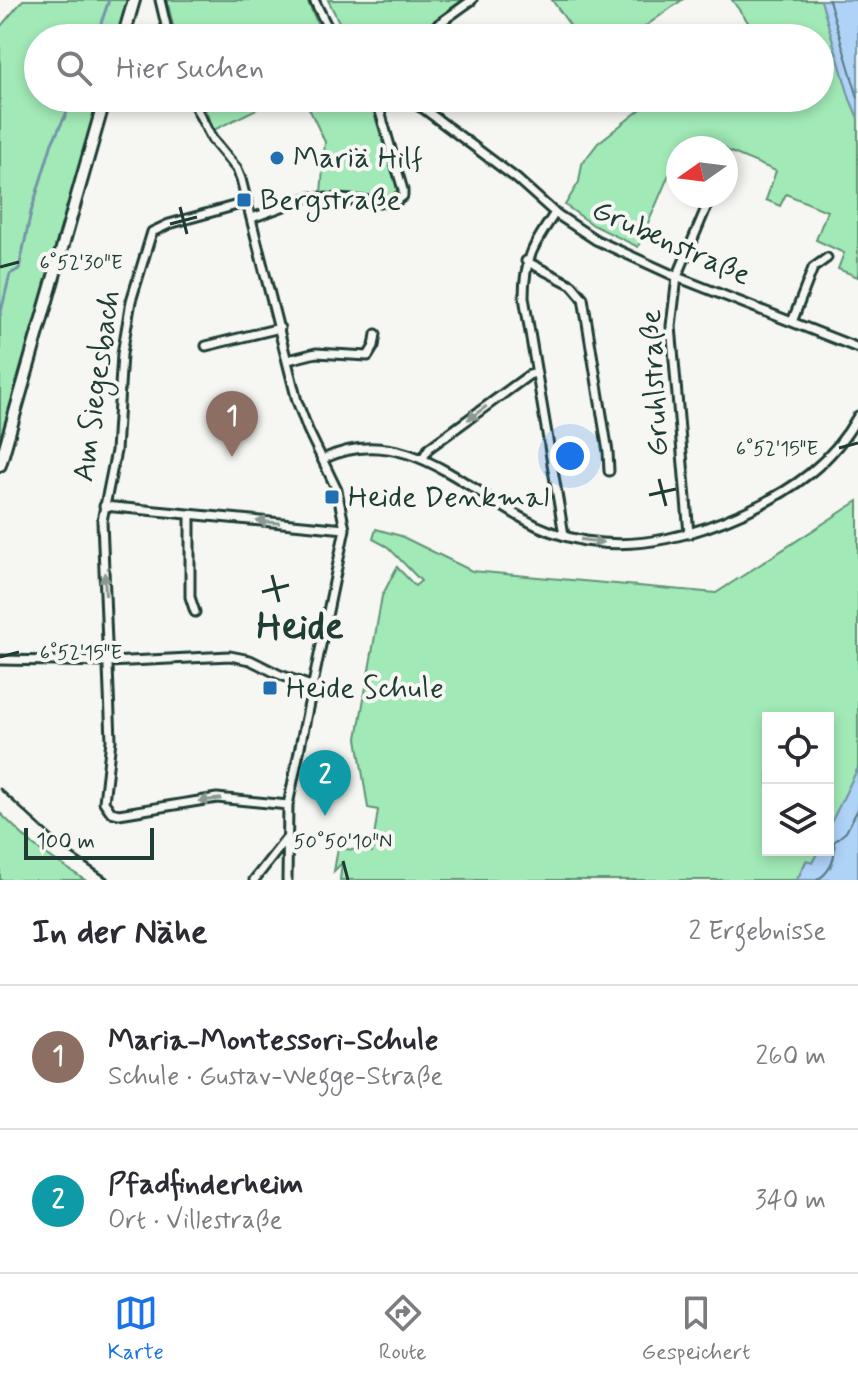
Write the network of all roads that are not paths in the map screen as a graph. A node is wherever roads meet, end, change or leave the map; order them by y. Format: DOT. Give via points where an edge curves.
graph roads {
  1 [pos="160,0"];
  2 [pos="314,0"];
  3 [pos="472,0"];
  4 [pos="134,1"];
  5 [pos="127,24"];
  6 [pos="166,24"];
  7 [pos="326,24"];
  8 [pos="439,24"];
  9 [pos="101,112"];
  10 [pos="198,112"];
  11 [pos="378,112"];
  12 [pos="428,112"];
  13 [pos="248,202"];
  14 [pos="706,208"];
  15 [pos="555,213"];
  16 [pos="252,218"];
  17 [pos="827,258"];
  18 [pos="526,261"];
  19 [pos="677,277"];
  20 [pos="792,322"];
  21 [pos="280,328"];
  22 [pos="376,334"];
  23 [pos="206,346"];
  24 [pos="858,348"];
  25 [pos="288,360"];
  26 [pos="536,373"];
  27 [pos="858,416"];
  28 [pos="423,458"];
  29 [pos="323,459"];
  30 [pos="0,465"];
  31 [pos="609,471"];
  32 [pos="104,506"];
  33 [pos="190,516"];
  34 [pos="345,529"];
  35 [pos="689,534"];
  36 [pos="564,535"];
  37 [pos="195,612"];
  38 [pos="0,660"];
  39 [pos="109,662"];
  40 [pos="311,686"];
  41 [pos="288,805"];
  42 [pos="286,839"];
  43 [pos="254,880"];
  44 [pos="287,880"];
  1 -- 6 [label="street"];
  2 -- 7 [label="street"];
  3 -- 8 [label="street"];
  4 -- 5 [label="main road"];
  9 -- 30 [label="main road"];
  10 -- 13 [label="street" via="237,169"];
  11 -- 16 [label="street" via="403,190 399,200 309,197"];
  12 -- 15 [label="street, Grubenstraße"];
  13 -- 16 [label="street"];
  13 -- 32 [label="street, Am Siegesbach" via="169,224 149,238 122,354 116,451"];
  14 -- 19 [label="street, Gruhlstraße"];
  15 -- 18 [label="street"];
  15 -- 19 [label="street, Grubenstraße" via="596,240"];
  16 -- 21 [label="street"];
  17 -- 20 [label="street" via="813,268"];
  18 -- 26 [label="street" via="524,297"];
  18 -- 31 [label="street" via="572,285 583,298"];
  19 -- 20 [label="street, Grubenstraße"];
  19 -- 35 [label="street, Gruhlstraße" via="671,326"];
  20 -- 24 [label="street, Grubenstraße"];
  21 -- 23 [label="street"];
  21 -- 25 [label="street"];
  22 -- 25 [label="street" via="368,356 316,353"];
  25 -- 29 [label="street" via="297,401"];
  26 -- 28 [label="street, one-way" via="429,448"];
  26 -- 36 [label="street"];
  27 -- 35 [label="street" via="833,453 795,486"];
  28 -- 29 [label="street" via="375,448"];
  28 -- 36 [label="street" via="519,517"];
  29 -- 34 [label="street" via="337,490"];
  32 -- 33 [label="street"];
  39 -- 32 [label="street, Am Siegesbach, one-way"];
  34 -- 33 [label="street, one-way"];
  33 -- 37 [label="street" via="190,597"];
  34 -- 40 [label="street"];
  36 -- 35 [label="street, one-way" via="611,544"];
  38 -- 39 [label="street"];
  39 -- 40 [label="street" via="230,656"];
  41 -- 39 [label="street, Am Siegesbach, one-way" via="217,798 111,812 104,802 111,740"];
  40 -- 41 [label="street"];
  41 -- 42 [label="street"];
  42 -- 43 [label="street"];
  42 -- 44 [label="street"];
}
